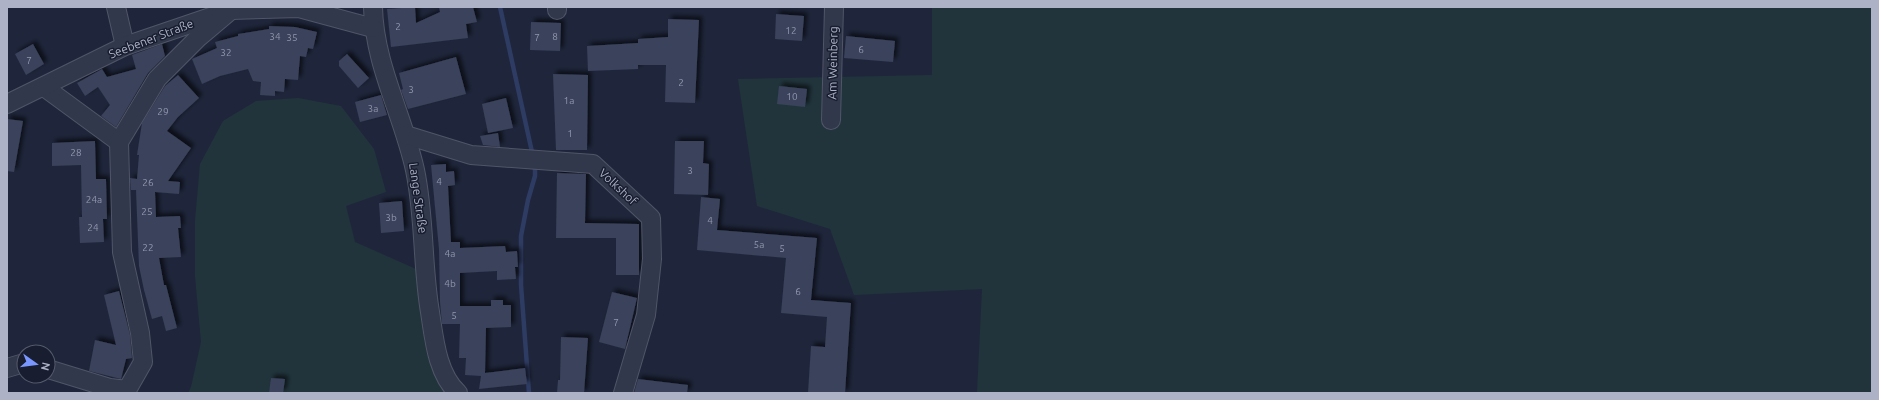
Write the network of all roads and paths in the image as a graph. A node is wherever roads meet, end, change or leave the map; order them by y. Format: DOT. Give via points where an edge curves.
graph roads {
  1 [pos="116,7"];
  2 [pos="373,7"];
  3 [pos="834,7"];
  4 [pos="231,8"];
  5 [pos="373,28"];
  6 [pos="125,46"];
  7 [pos="44,87"];
  8 [pos="7,104"];
  9 [pos="831,120"];
  10 [pos="406,135"];
  11 [pos="119,142"];
  12 [pos="56,371"];
  13 [pos="456,392"];
  14 [pos="623,393"];
  1 -- 6 [label="street"];
  2 -- 5 [label="street, Lange Straße"];
  3 -- 9 [label="street, Am Weinberg"];
  4 -- 5 [label="street, Seebener Straße" via="299,8"];
  4 -- 6 [label="street, Seebener Straße"];
  4 -- 11 [label="street" via="157,79"];
  5 -- 10 [label="street, Lange Straße" via="379,57"];
  6 -- 7 [label="street, Seebener Straße"];
  7 -- 8 [label="street, Seebener Straße"];
  7 -- 11 [label="street"];
  10 -- 13 [label="street, Lange Straße" via="415,172 423,232 426,290 433,332 442,370"];
  10 -- 14 [label="street, Volkshof" via="471,155 593,164 651,218 652,259 646,315"];
  11 -- 12 [label="street" via="122,252 140,333 143,362 127,390 110,388"];
}
